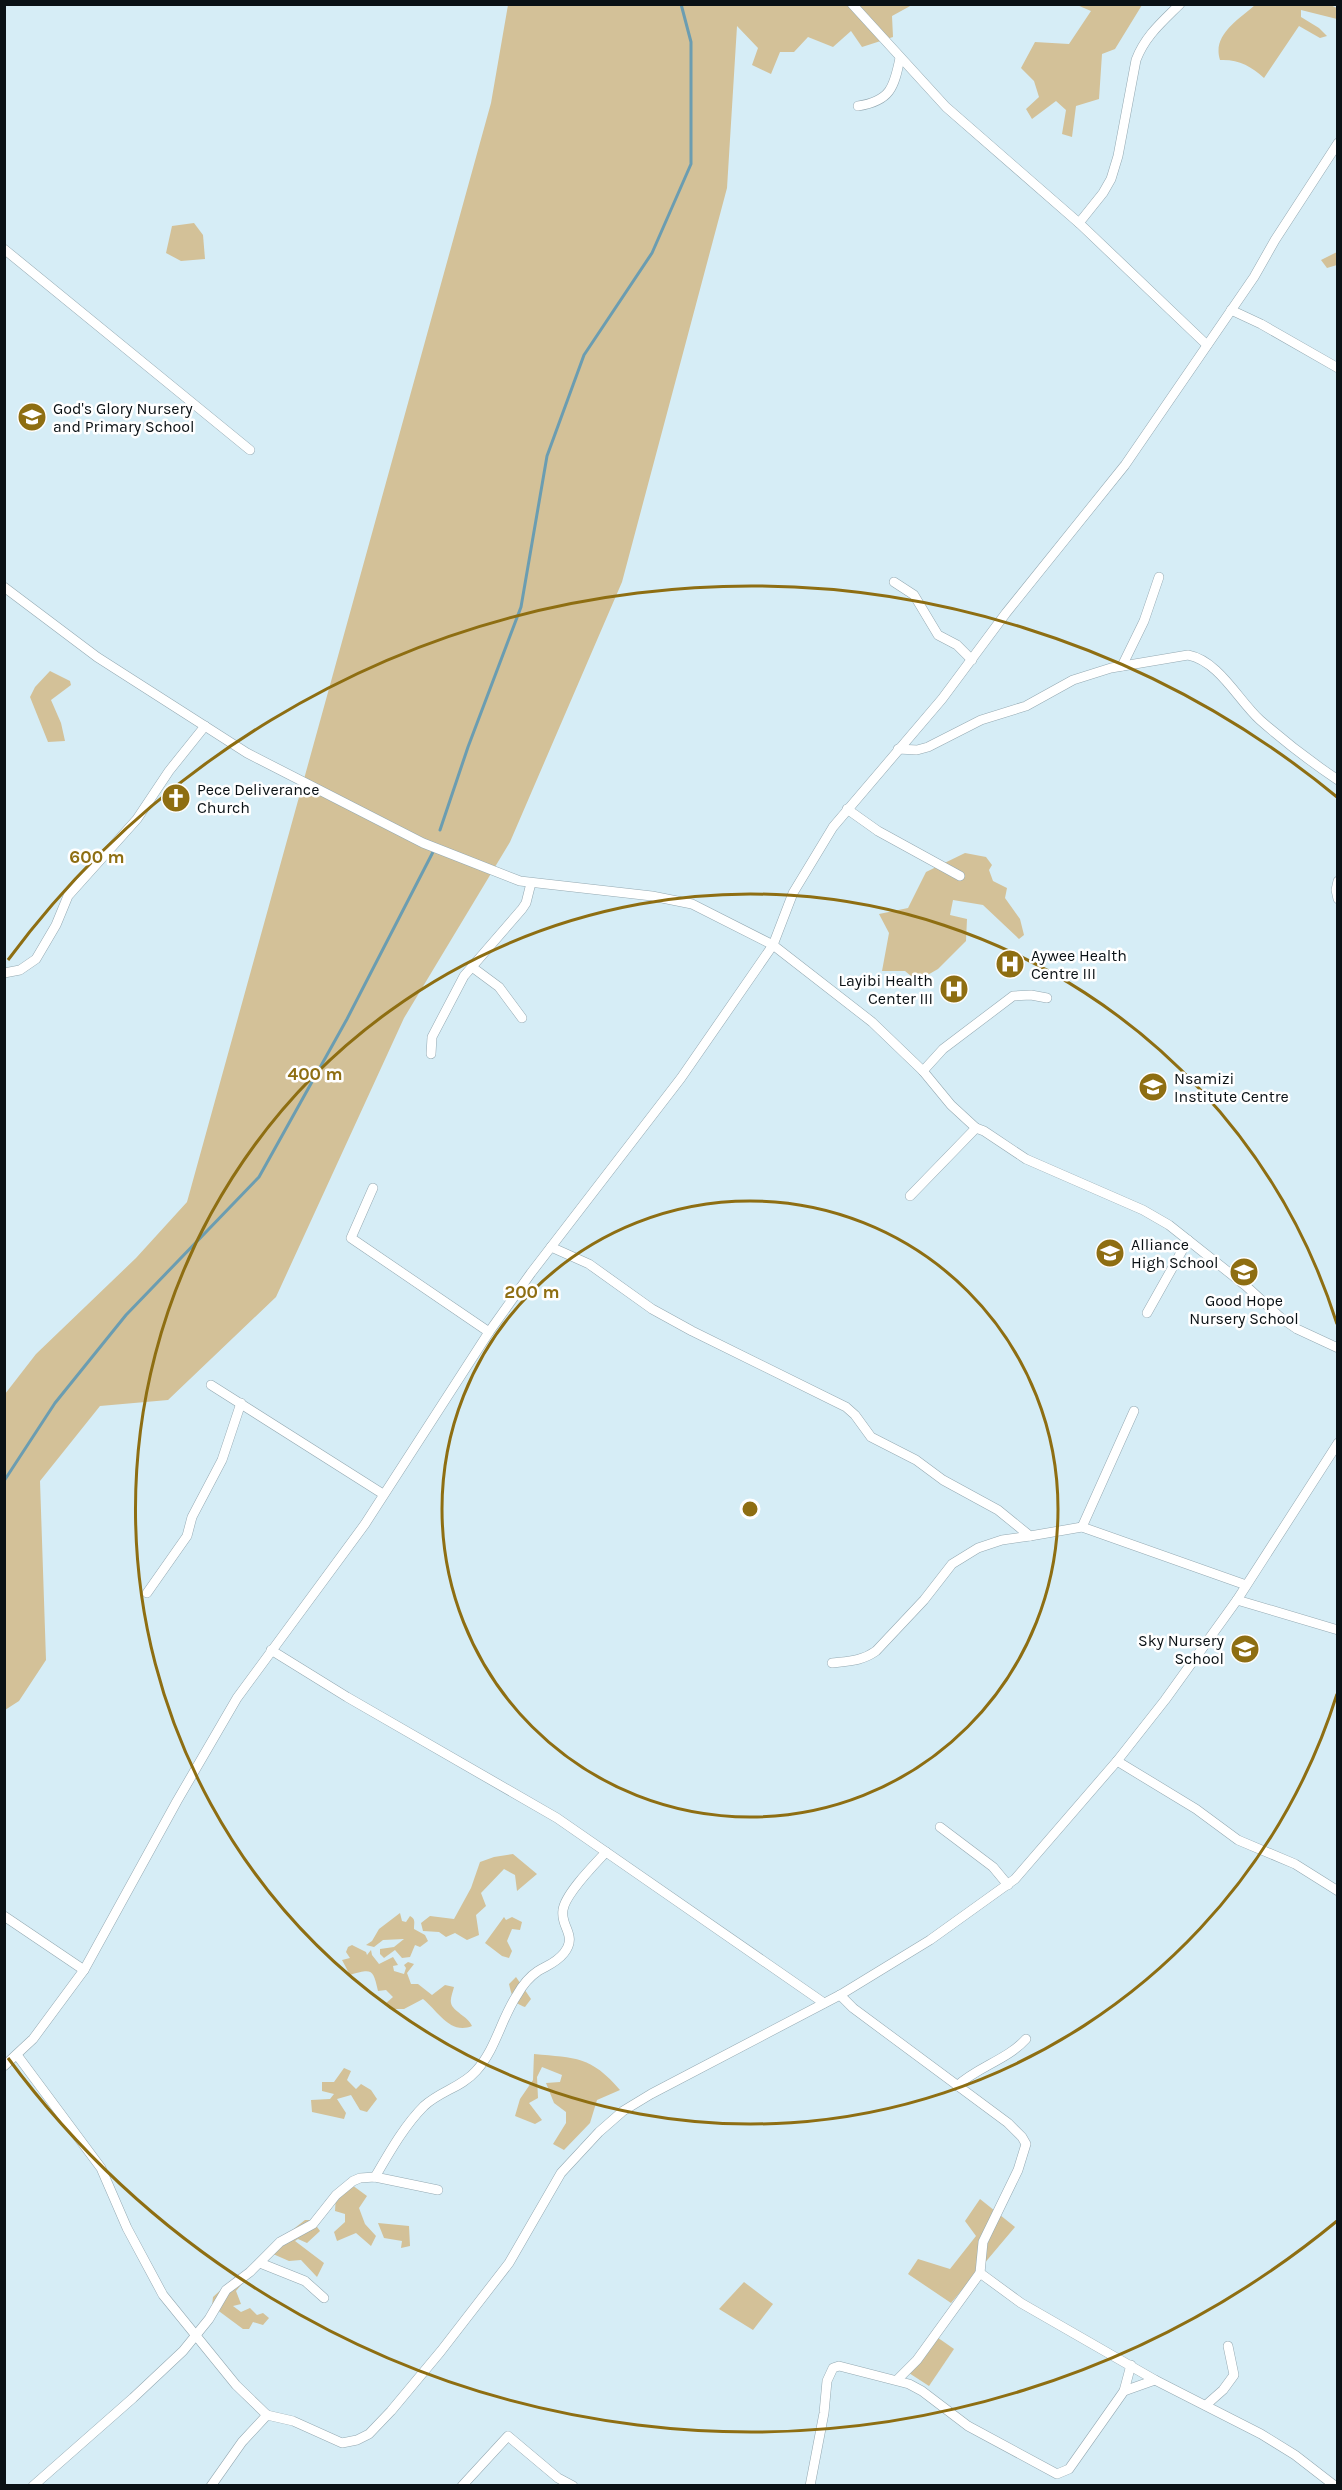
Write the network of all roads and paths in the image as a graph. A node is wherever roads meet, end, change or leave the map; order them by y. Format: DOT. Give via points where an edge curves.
graph roads {
  1 [pos="852,4"];
  2 [pos="1180,4"];
  3 [pos="900,58"];
  4 [pos="858,106"];
  5 [pos="1338,143"];
  6 [pos="1079,223"];
  7 [pos="4,249"];
  8 [pos="1231,310"];
  9 [pos="1207,345"];
  10 [pos="1338,368"];
  11 [pos="249,450"];
  12 [pos="1159,577"];
  13 [pos="894,582"];
  14 [pos="4,586"];
  15 [pos="972,660"];
  16 [pos="1122,666"];
  17 [pos="205,726"];
  18 [pos="898,749"];
  19 [pos="1338,780"];
  20 [pos="847,809"];
  21 [pos="960,876"];
  22 [pos="1338,881"];
  23 [pos="531,883"];
  24 [pos="1338,899"];
  25 [pos="773,945"];
  26 [pos="472,967"];
  27 [pos="4,973"];
  28 [pos="1047,998"];
  29 [pos="522,1018"];
  30 [pos="431,1054"];
  31 [pos="923,1071"];
  32 [pos="976,1128"];
  33 [pos="373,1188"];
  34 [pos="910,1196"];
  35 [pos="1188,1240"];
  36 [pos="551,1247"];
  37 [pos="1147,1313"];
  38 [pos="489,1332"];
  39 [pos="1338,1348"];
  40 [pos="211,1385"];
  41 [pos="241,1403"];
  42 [pos="1134,1411"];
  43 [pos="1338,1443"];
  44 [pos="383,1494"];
  45 [pos="1082,1527"];
  46 [pos="1030,1536"];
  47 [pos="1246,1586"];
  48 [pos="147,1593"];
  49 [pos="1237,1600"];
  50 [pos="1338,1630"];
  51 [pos="271,1650"];
  52 [pos="832,1663"];
  53 [pos="1117,1761"];
  54 [pos="940,1827"];
  55 [pos="606,1852"];
  56 [pos="1008,1885"];
  57 [pos="1338,1891"];
  58 [pos="4,1916"];
  59 [pos="84,1970"];
  60 [pos="840,1995"];
  61 [pos="824,2003"];
  62 [pos="1026,2040"];
  63 [pos="17,2055"];
  64 [pos="4,2066"];
  65 [pos="957,2086"];
  66 [pos="375,2177"];
  67 [pos="438,2190"];
  68 [pos="260,2263"];
  69 [pos="980,2273"];
  70 [pos="324,2298"];
  71 [pos="196,2337"];
  72 [pos="1228,2346"];
  73 [pos="1131,2365"];
  74 [pos="897,2380"];
  75 [pos="1155,2380"];
  76 [pos="1124,2391"];
  77 [pos="1206,2405"];
  78 [pos="267,2415"];
  79 [pos="33,2486"];
  80 [pos="211,2486"];
  81 [pos="462,2486"];
  82 [pos="573,2486"];
  83 [pos="810,2486"];
  84 [pos="1335,2486"];
  1 -- 3 [label="street"];
  2 -- 6 [label="street" via="1141,45 1111,179"];
  3 -- 4 [label="street" via="896,77 884,98"];
  3 -- 6 [label="street" via="964,124"];
  5 -- 8 [label="street"];
  6 -- 9 [label="street"];
  7 -- 11 [label="street"];
  8 -- 9 [label="street"];
  8 -- 10 [label="street"];
  9 -- 15 [label="street" via="1125,465"];
  12 -- 16 [label="street" via="1144,621"];
  13 -- 15 [label="street" via="914,595 933,630"];
  14 -- 17 [label="street" via="97,657"];
  15 -- 18 [label="street"];
  16 -- 18 [label="street" via="1065,683 1026,706 973,723 922,749"];
  16 -- 19 [label="street" via="1196,657 1216,671 1258,718"];
  17 -- 23 [label="street" via="264,762 394,829 464,861"];
  17 -- 27 [label="street" via="136,819 68,896 36,959 20,970"];
  18 -- 20 [label="street"];
  20 -- 21 [label="street" via="878,831"];
  20 -- 25 [label="street" via="794,893"];
  22 -- 24 [label="street"];
  23 -- 25 [label="street" via="671,898 714,914"];
  23 -- 26 [label="street" via="522,909"];
  25 -- 31 [label="street" via="872,1022"];
  25 -- 36 [label="street" via="681,1078"];
  26 -- 29 [label="street" via="499,987"];
  26 -- 30 [label="street" via="432,1037"];
  28 -- 31 [label="street" via="1031,994 1013,996 943,1049"];
  31 -- 32 [label="street"];
  32 -- 34 [label="street"];
  32 -- 35 [label="street" via="1026,1159 1143,1210"];
  33 -- 38 [label="street" via="351,1238"];
  35 -- 37 [label="street"];
  35 -- 39 [label="street" via="1281,1318"];
  36 -- 38 [label="street"];
  36 -- 46 [label="street" via="589,1264 652,1309 692,1331 846,1407 871,1437 998,1510"];
  38 -- 44 [label="street"];
  40 -- 41 [label="street"];
  41 -- 44 [label="street"];
  41 -- 48 [label="street" via="222,1460 194,1513 187,1536"];
  42 -- 45 [label="street"];
  43 -- 47 [label="street"];
  44 -- 51 [label="street"];
  45 -- 46 [label="street"];
  45 -- 47 [label="street"];
  46 -- 52 [label="street" via="1002,1540 963,1556 876,1651 866,1658"];
  47 -- 49 [label="street"];
  49 -- 50 [label="street"];
  49 -- 53 [label="street"];
  51 -- 55 [label="street" via="505,1786"];
  51 -- 59 [label="street" via="237,1698"];
  53 -- 56 [label="street"];
  53 -- 57 [label="street" via="1238,1840 1295,1864"];
  54 -- 56 [label="street" via="993,1867"];
  55 -- 61 [label="street"];
  55 -- 66 [label="street" via="564,1907 563,1918 570,1935 566,1950 529,1979 516,1995 476,2071 464,2083 424,2106"];
  56 -- 60 [label="street" via="930,1940"];
  58 -- 59 [label="street"];
  59 -- 63 [label="street"];
  60 -- 61 [label="street"];
  60 -- 65 [label="street"];
  61 -- 78 [label="street" via="651,2094 599,2132 551,2187 509,2263 441,2351 369,2434 342,2443 293,2421"];
  62 -- 65 [label="street"];
  63 -- 64 [label="street"];
  63 -- 71 [label="street" via="101,2168 127,2228 159,2286"];
  65 -- 69 [label="street" via="1008,2123 1026,2144 1018,2170 983,2242"];
  66 -- 67 [label="street"];
  66 -- 68 [label="street" via="353,2181 313,2224 280,2242"];
  68 -- 70 [label="street" via="305,2281"];
  68 -- 71 [label="street" via="226,2290"];
  69 -- 73 [label="street" via="1021,2303"];
  69 -- 74 [label="street" via="917,2360"];
  71 -- 78 [label="street"];
  71 -- 79 [label="street"];
  72 -- 77 [label="street" via="1234,2376"];
  73 -- 75 [label="street"];
  73 -- 76 [label="street"];
  74 -- 76 [label="street" via="922,2391 968,2426 1057,2474 1069,2469"];
  74 -- 83 [label="street" via="839,2366 830,2371"];
  75 -- 76 [label="street"];
  75 -- 77 [label="street"];
  77 -- 84 [label="street" via="1277,2443"];
  78 -- 80 [label="street"];
  81 -- 82 [label="street" via="508,2436"];
}
